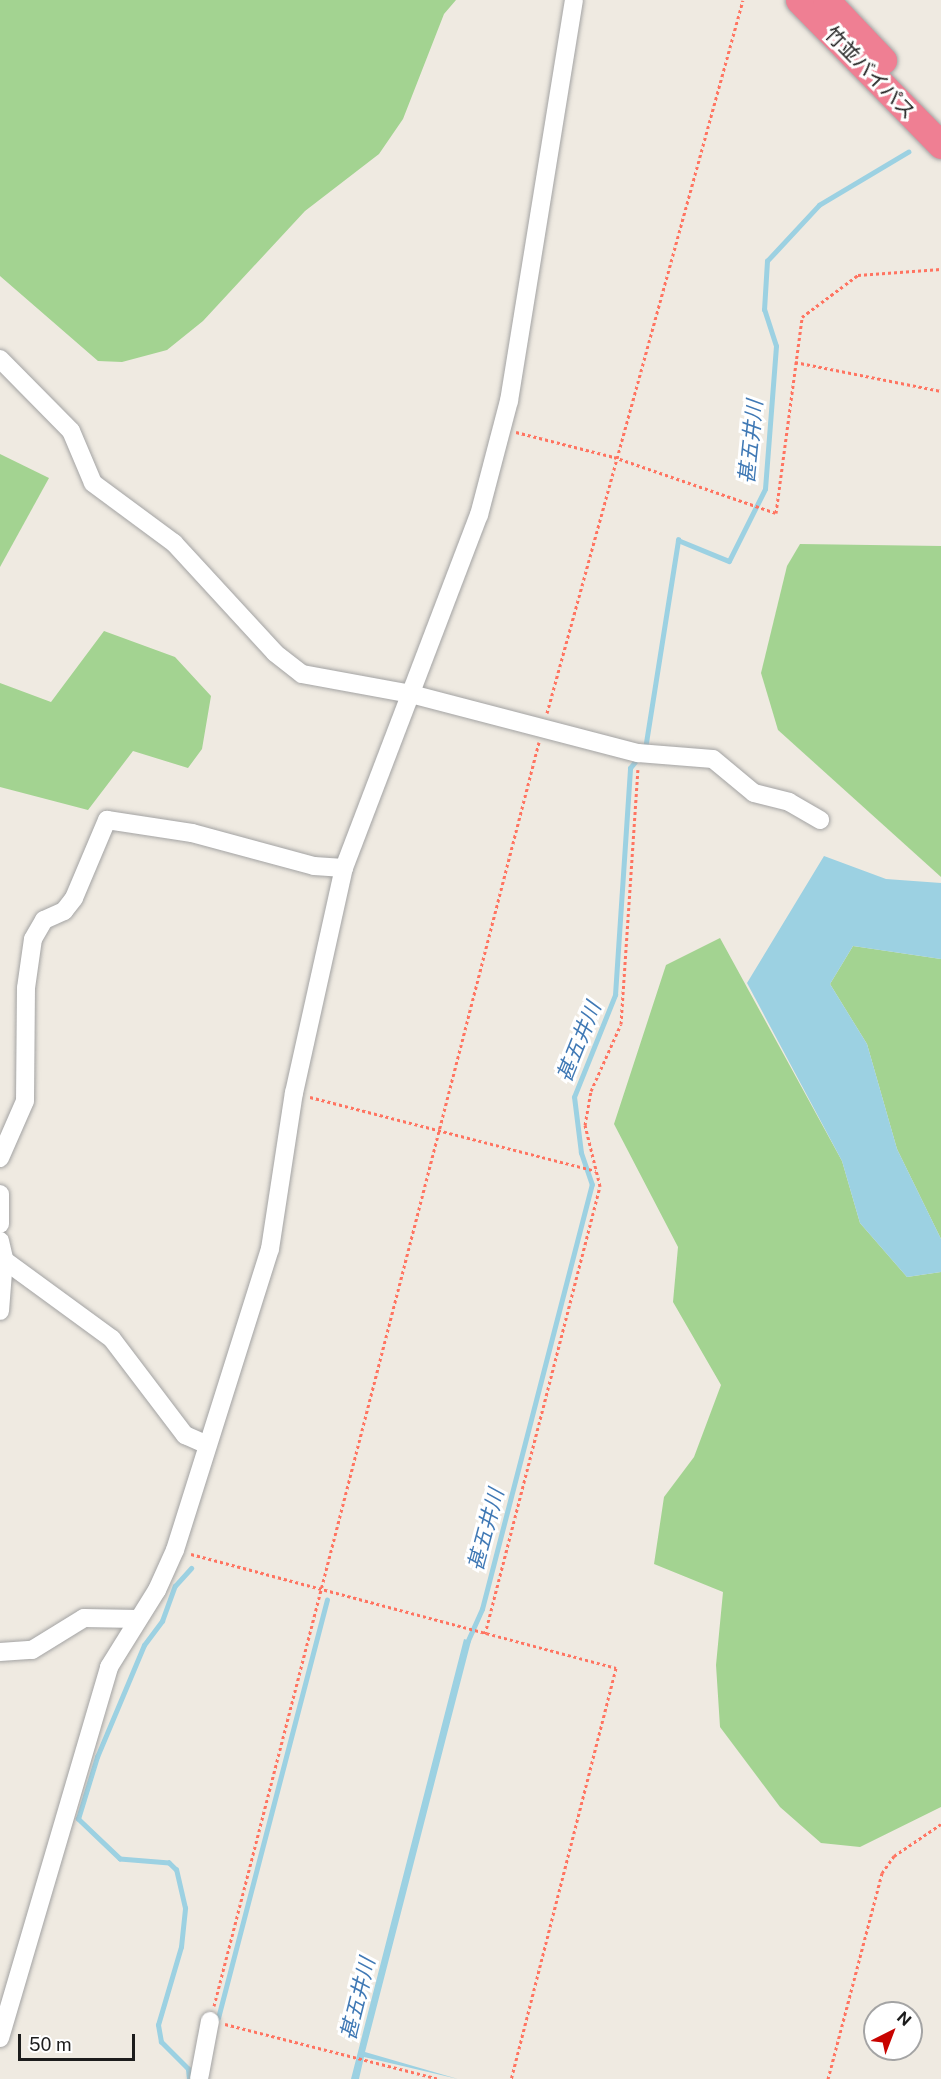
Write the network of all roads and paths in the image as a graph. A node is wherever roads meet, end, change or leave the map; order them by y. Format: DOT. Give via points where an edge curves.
graph roads {
  1 [pos="573,0"];
  2 [pos="742,0"];
  3 [pos="799,0"];
  4 [pos="826,0"];
  5 [pos="941,120"];
  6 [pos="941,145"];
  7 [pos="941,269"];
  8 [pos="0,359"];
  9 [pos="795,362"];
  10 [pos="941,391"];
  11 [pos="503,428"];
  12 [pos="614,457"];
  13 [pos="411,694"];
  14 [pos="543,729"];
  15 [pos="638,753"];
  16 [pos="820,820"];
  17 [pos="344,868"];
  18 [pos="294,1093"];
  19 [pos="441,1128"];
  20 [pos="0,1158"];
  21 [pos="596,1171"];
  22 [pos="0,1194"];
  23 [pos="0,1224"];
  24 [pos="0,1240"];
  25 [pos="2,1258"];
  26 [pos="0,1311"];
  27 [pos="207,1445"];
  28 [pos="175,1550"];
  29 [pos="324,1591"];
  30 [pos="138,1619"];
  31 [pos="485,1634"];
  32 [pos="0,1652"];
  33 [pos="941,1824"];
  34 [pos="210,2020"];
  35 [pos="0,2038"];
  36 [pos="199,2079"];
  37 [pos="438,2079"];
  38 [pos="511,2079"];
  39 [pos="828,2079"];
  1 -- 11 [label="street"];
  2 -- 12 [label="path"];
  3 -- 6 [label="highway, 竹並バイパス"];
  4 -- 5 [label="highway, 竹並バイパス"];
  7 -- 9 [label="path" via="892,269 858,275 838,286 802,317"];
  8 -- 13 [label="street" via="71,431 93,483 174,543 275,653 302,674"];
  9 -- 10 [label="path"];
  9 -- 12 [label="path" via="776,513"];
  11 -- 12 [label="path"];
  11 -- 13 [label="street" via="479,515"];
  12 -- 14 [label="path"];
  13 -- 14 [label="street"];
  13 -- 17 [label="street"];
  14 -- 15 [label="street"];
  14 -- 19 [label="path"];
  15 -- 16 [label="street" via="712,759 754,793 789,802"];
  15 -- 21 [label="path" via="621,1024 591,1091 585,1125"];
  17 -- 18 [label="street"];
  17 -- 20 [label="street" via="314,866 192,833 107,820 74,898 64,911 44,920 33,939 26,988 25,1101"];
  18 -- 19 [label="path"];
  18 -- 27 [label="street" via="270,1249"];
  19 -- 21 [label="path"];
  19 -- 29 [label="path"];
  21 -- 31 [label="path" via="600,1186"];
  22 -- 23 [label="street"];
  24 -- 25 [label="street"];
  25 -- 26 [label="street"];
  25 -- 27 [label="street" via="112,1339 185,1435"];
  27 -- 28 [label="street"];
  28 -- 29 [label="path"];
  28 -- 30 [label="street"];
  29 -- 31 [label="path"];
  29 -- 34 [label="path"];
  30 -- 32 [label="street" via="84,1618 32,1650"];
  30 -- 35 [label="street" via="105,1678"];
  31 -- 38 [label="path" via="616,1668"];
  33 -- 39 [label="path" via="894,1856 882,1873"];
  34 -- 36 [label="street"];
  34 -- 37 [label="path"];
}
